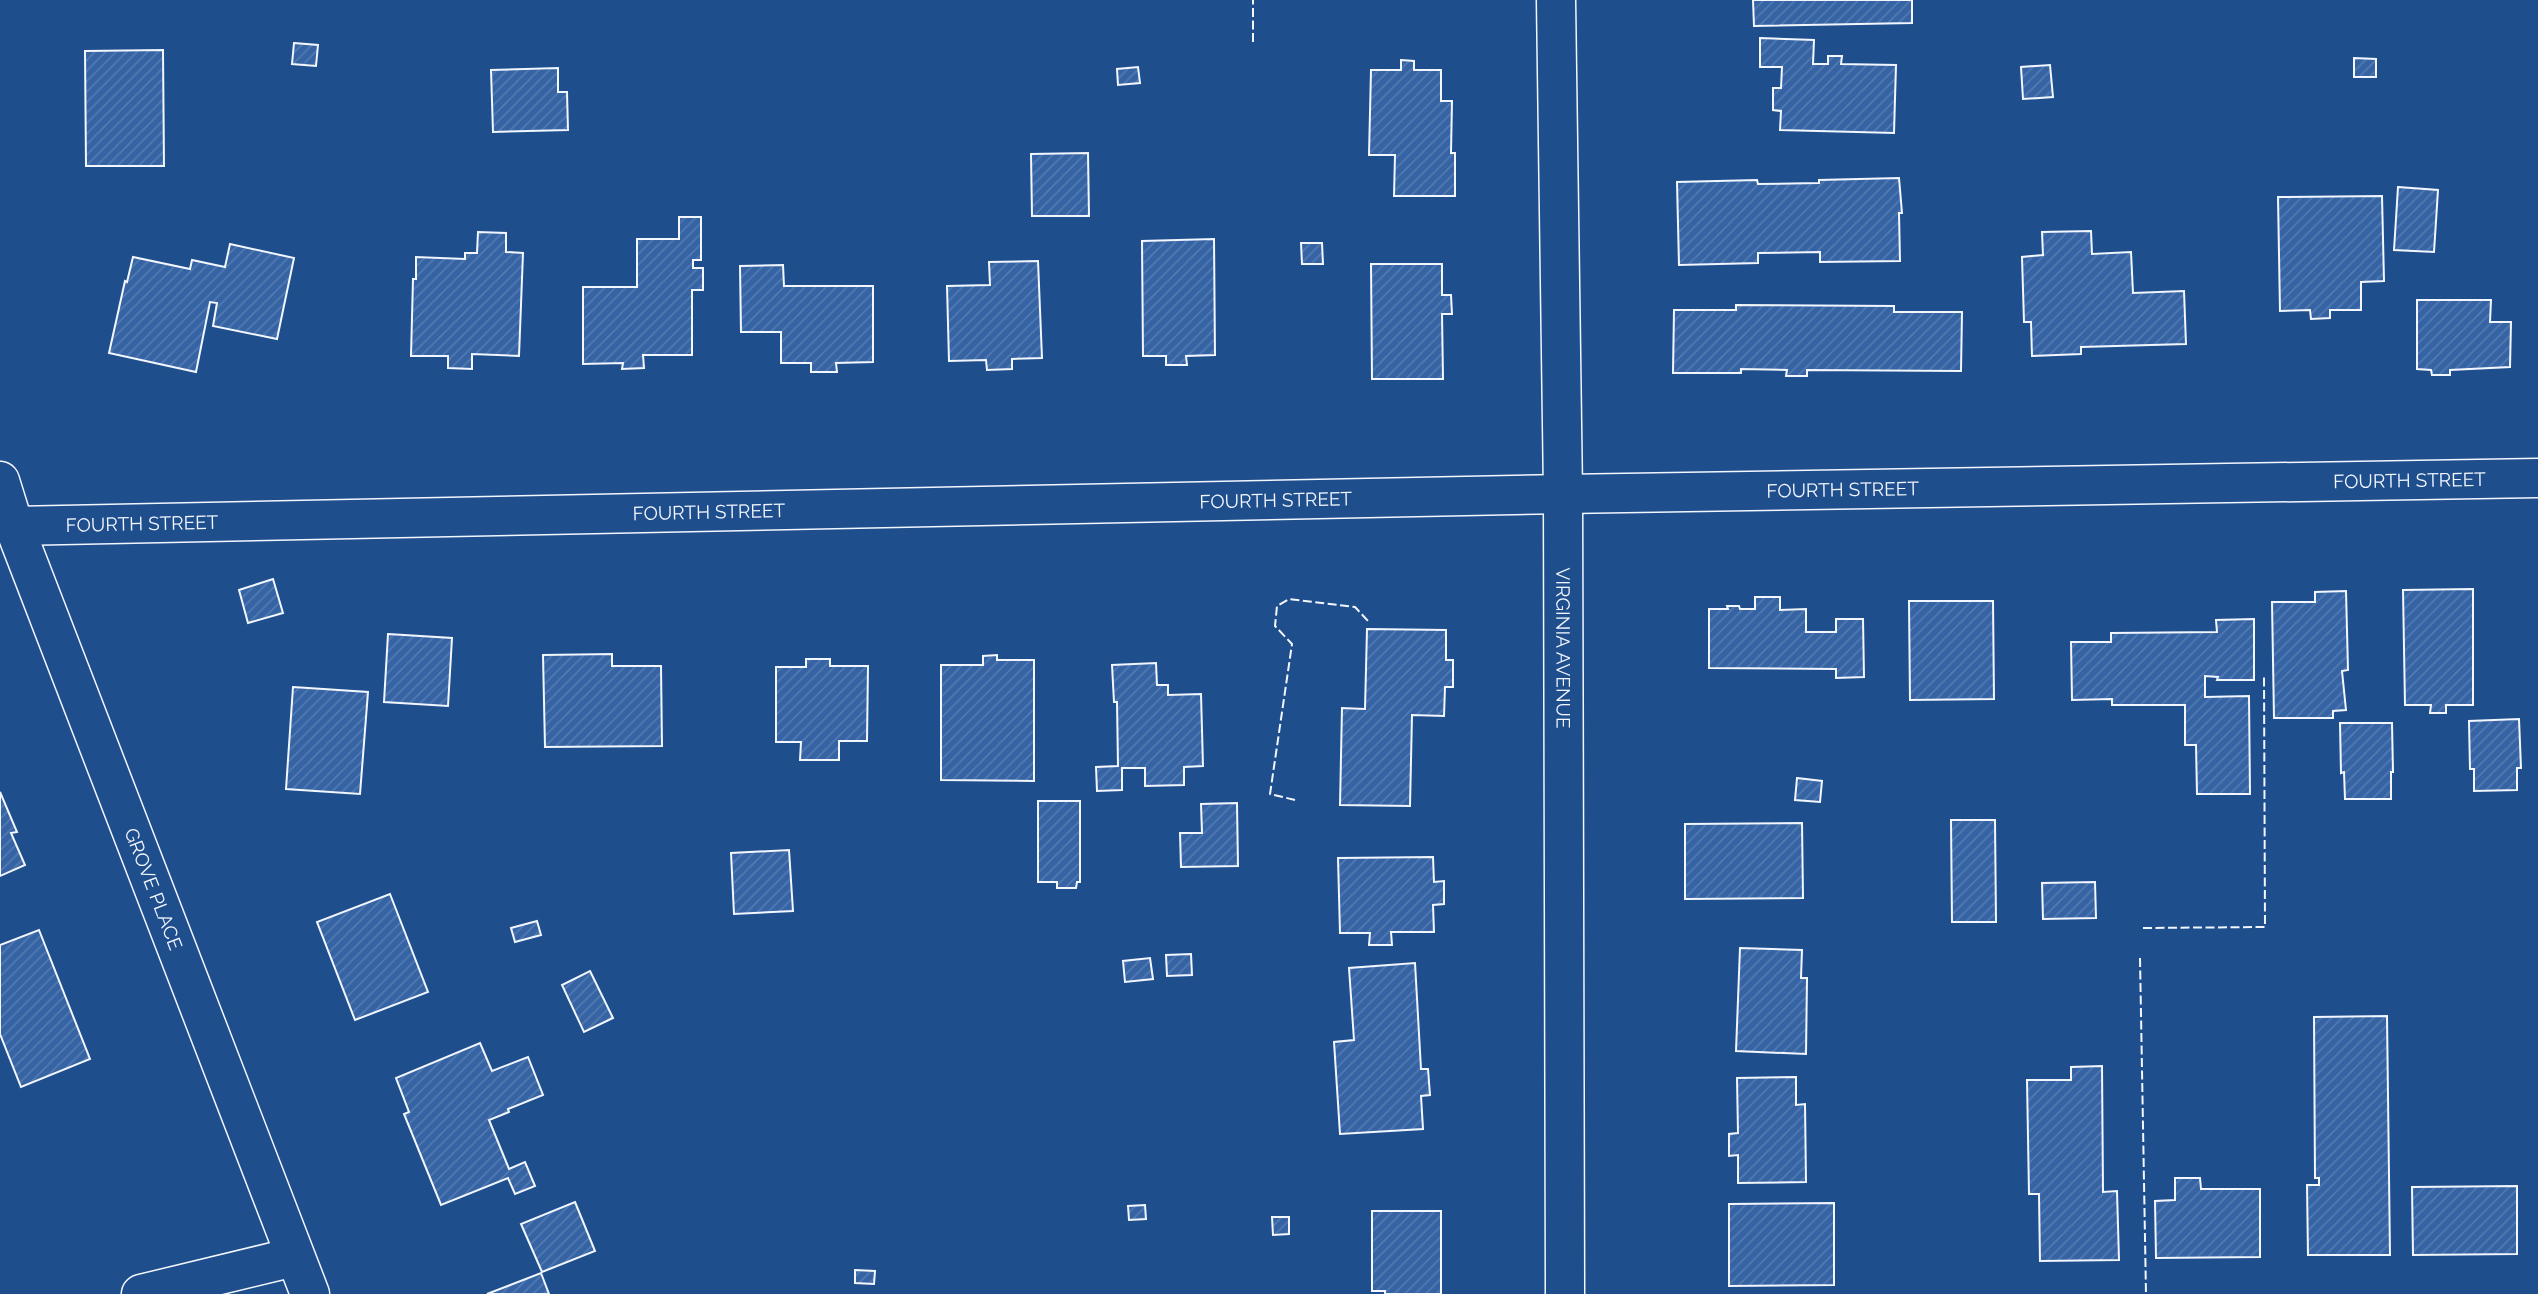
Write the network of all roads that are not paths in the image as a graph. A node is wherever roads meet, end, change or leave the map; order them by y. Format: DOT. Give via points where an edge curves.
graph roads {
  1 [pos="1556,0"];
  2 [pos="2538,478"];
  3 [pos="0,481"];
  4 [pos="1563,494"];
  5 [pos="14,526"];
  6 [pos="294,1257"];
  7 [pos="141,1294"];
  8 [pos="310,1294"];
  9 [pos="1565,1294"];
  1 -- 4 [label="street, VIRGINIA AVENUE"];
  2 -- 4 [label="street, FOURTH STREET"];
  3 -- 5 [label="street, GROVE PLACE"];
  4 -- 5 [label="street, FOURTH STREET"];
  4 -- 9 [label="street, VIRGINIA AVENUE"];
  5 -- 6 [label="street, GROVE PLACE"];
  6 -- 7 [label="street"];
  6 -- 8 [label="street, GROVE PLACE"];
}
